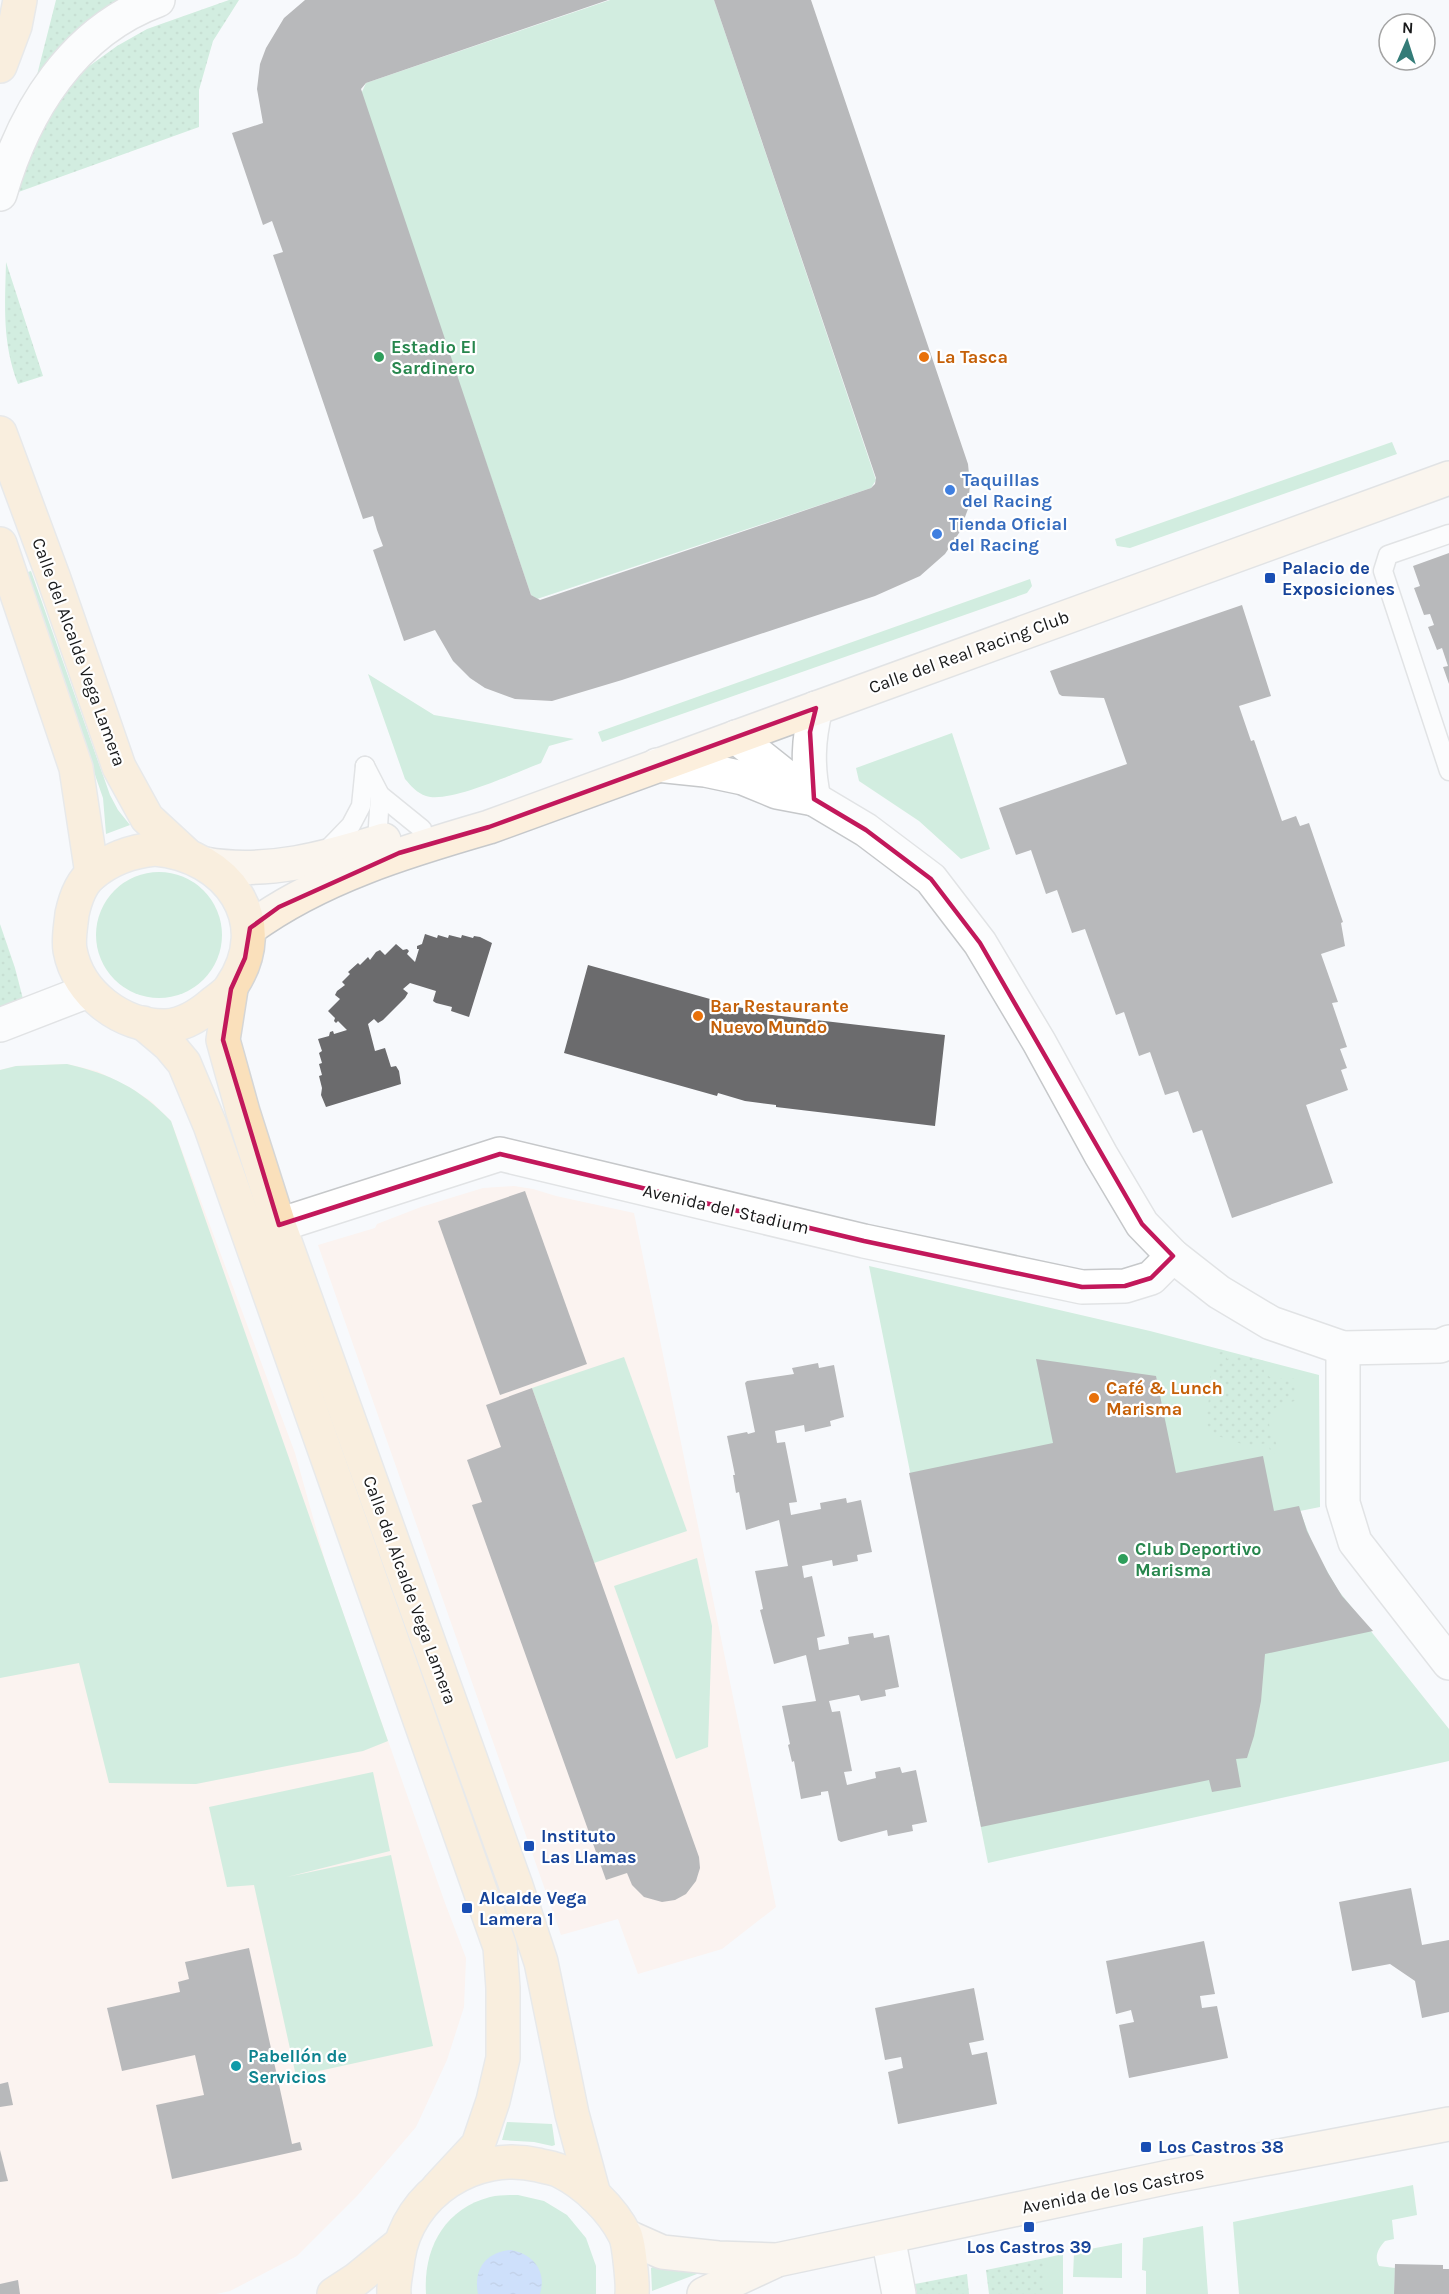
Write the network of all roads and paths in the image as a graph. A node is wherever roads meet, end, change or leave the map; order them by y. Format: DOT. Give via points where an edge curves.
graph roads {
  1 [pos="20,0"];
  2 [pos="158,0"];
  3 [pos="0,66"];
  4 [pos="0,194"];
  5 [pos="0,433"];
  6 [pos="1449,478"];
  7 [pos="1449,534"];
  8 [pos="0,544"];
  9 [pos="816,708"];
  10 [pos="736,737"];
  11 [pos="657,765"];
  12 [pos="1449,771"];
  13 [pos="380,795"];
  14 [pos="814,799"];
  15 [pos="489,827"];
  16 [pos="422,829"];
  17 [pos="374,853"];
  18 [pos="196,859"];
  19 [pos="319,859"];
  20 [pos="92,874"];
  21 [pos="250,928"];
  22 [pos="231,989"];
  23 [pos="88,991"];
  24 [pos="143,1023"];
  25 [pos="0,1025"];
  26 [pos="279,1225"];
  27 [pos="1173,1256"];
  28 [pos="1449,1342"];
  29 [pos="1342,1348"];
  30 [pos="1449,1663"];
  31 [pos="1449,2124"];
  32 [pos="438,2188"];
  33 [pos="594,2195"];
  34 [pos="626,2236"];
  35 [pos="888,2237"];
  36 [pos="400,2244"];
  37 [pos="777,2260"];
  38 [pos="334,2294"];
  39 [pos="394,2294"];
  40 [pos="632,2294"];
  41 [pos="704,2294"];
  42 [pos="899,2294"];
  1 -- 3 [label="main road"];
  2 -- 4 [label="street" via="140,6 97,33 55,79 29,118"];
  5 -- 18 [label="main road, Calle del Alcalde Vega Lamera" via="119,767 147,818"];
  6 -- 9 [label="main road, Calle del Real Racing Club"];
  7 -- 12 [label="lane" via="1388,555 1383,571"];
  8 -- 20 [label="main road, Calle del Alcalde Vega Lamera" via="76,768"];
  9 -- 10 [label="main road, Calle del Real Racing Club"];
  9 -- 14 [label="street" via="807,753"];
  10 -- 11 [label="main road, Calle del Real Racing Club"];
  10 -- 14 [label="street"];
  11 -- 14 [label="street" via="742,778 777,792"];
  11 -- 15 [label="main road, Calle del Real Racing Club"];
  13 -- 16 [label="lane"];
  13 -- 17 [label="lane"];
  13 -- 19 [label="lane" via="365,766 362,806 351,825"];
  14 -- 27 [label="street" via="866,830 931,879 980,944 1142,1224"];
  15 -- 16 [label="main road, Calle del Real Racing Club"];
  15 -- 17 [label="main road, Calle del Real Racing Club" via="399,853"];
  16 -- 17 [label="main road"];
  17 -- 19 [label="main road"];
  17 -- 21 [label="main road, Calle del Real Racing Club"];
  18 -- 19 [label="main road" via="227,868 256,868"];
  18 -- 20 [label="main road" via="155,849 139,851"];
  18 -- 21 [label="main road" via="222,877 234,892"];
  20 -- 23 [label="main road" via="81,887 70,926 70,949 77,973"];
  21 -- 22 [label="main road" via="245,958"];
  22 -- 24 [label="main road" via="187,1021 167,1026"];
  22 -- 26 [label="main road, Calle del Alcalde Vega Lamera" via="222,1040"];
  23 -- 24 [label="main road" via="116,1013"];
  23 -- 25 [label="street"];
  24 -- 32 [label="main road, Calle del Alcalde Vega Lamera" via="184,1063 210,1125 500,1947 502,2058 493,2101 478,2145"];
  26 -- 27 [label="street, Avenida del Stadium" via="500,1154 864,1241 1082,1287 1125,1286 1151,1278"];
  26 -- 33 [label="main road, Calle del Alcalde Vega Lamera" via="542,1962 572,2114"];
  27 -- 29 [label="street" via="1219,1292 1271,1323"];
  28 -- 29 [label="street" via="1440,1346"];
  29 -- 30 [label="street" via="1343,1503 1355,1542"];
  31 -- 35 [label="main road, Avenida de los Castros" via="1169,2177"];
  32 -- 33 [label="main road" via="462,2173 492,2163 522,2162 559,2171"];
  32 -- 36 [label="main road, Calle del Alcalde Vega Lamera" via="414,2214"];
  33 -- 34 [label="main road"];
  34 -- 37 [label="main road, Avenida de los Castros" via="662,2252"];
  34 -- 40 [label="main road"];
  35 -- 37 [label="main road, Avenida de los Castros"];
  35 -- 42 [label="street"];
  36 -- 38 [label="main road"];
  36 -- 39 [label="main road"];
  37 -- 41 [label="main road, Avenida de los Castros"];
}
